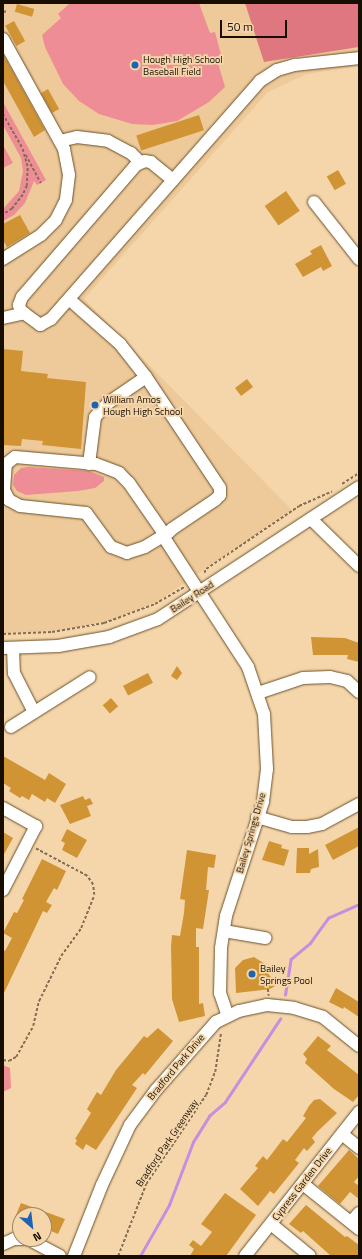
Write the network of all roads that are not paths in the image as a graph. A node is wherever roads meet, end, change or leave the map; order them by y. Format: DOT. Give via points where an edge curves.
graph roads {
  1 [pos="3,39"];
  2 [pos="359,58"];
  3 [pos="60,141"];
  4 [pos="140,162"];
  5 [pos="173,180"];
  6 [pos="314,202"];
  7 [pos="3,259"];
  8 [pos="359,260"];
  9 [pos="70,300"];
  10 [pos="24,313"];
  11 [pos="3,318"];
  12 [pos="146,377"];
  13 [pos="89,464"];
  14 [pos="359,487"];
  15 [pos="311,519"];
  16 [pos="164,535"];
  17 [pos="359,566"];
  18 [pos="201,592"];
  19 [pos="8,648"];
  20 [pos="90,677"];
  21 [pos="359,692"];
  22 [pos="258,693"];
  23 [pos="34,712"];
  24 [pos="11,727"];
  25 [pos="359,804"];
  26 [pos="3,808"];
  27 [pos="257,817"];
  28 [pos="3,890"];
  29 [pos="224,931"];
  30 [pos="265,938"];
  31 [pos="223,1018"];
  32 [pos="359,1046"];
  33 [pos="359,1112"];
  34 [pos="342,1134"];
  35 [pos="359,1148"];
  36 [pos="303,1184"];
  37 [pos="359,1212"];
  38 [pos="271,1224"];
  39 [pos="355,1226"];
  40 [pos="3,1244"];
  41 [pos="60,1256"];
  42 [pos="74,1256"];
  43 [pos="245,1256"];
  44 [pos="310,1256"];
  1 -- 3 [label="street"];
  2 -- 5 [label="street" via="295,65 269,75 252,89"];
  3 -- 4 [label="street" via="77,137 108,141 131,153"];
  3 -- 7 [label="street" via="68,160 69,175 69,189 61,212 41,235"];
  4 -- 5 [label="street" via="151,162"];
  4 -- 10 [label="street" via="22,297 19,305"];
  5 -- 9 [label="street"];
  6 -- 8 [label="street"];
  9 -- 10 [label="street" via="44,324 37,324"];
  9 -- 12 [label="street" via="120,344"];
  10 -- 11 [label="street"];
  12 -- 13 [label="street" via="108,403 95,417"];
  12 -- 16 [label="street" via="220,488 220,494"];
  13 -- 16 [label="street, Bailey Springs Drive" via="108,468 124,478"];
  13 -- 16 [label="street, Bailey Springs Drive" via="15,457 6,464 5,494 14,504 22,507 86,513 111,547 121,552 139,550"];
  14 -- 15 [label="street, Bailey Road"];
  15 -- 17 [label="street"];
  15 -- 18 [label="street, Bailey Road"];
  16 -- 18 [label="street, Bailey Springs Drive"];
  18 -- 19 [label="street, Bailey Road" via="158,619 109,637 58,646"];
  18 -- 22 [label="street, Bailey Springs Drive" via="248,667"];
  19 -- 23 [label="street" via="14,673"];
  20 -- 23 [label="street"];
  21 -- 22 [label="street" via="347,682 330,677 302,678"];
  22 -- 27 [label="street, Bailey Springs Drive" via="264,714 268,748 263,802"];
  23 -- 24 [label="street"];
  25 -- 27 [label="street" via="322,824 307,827 292,827"];
  26 -- 28 [label="street" via="36,826"];
  27 -- 29 [label="street, Bailey Springs Drive"];
  29 -- 30 [label="street"];
  29 -- 31 [label="street, Bailey Springs Drive" via="220,993"];
  31 -- 32 [label="street, Bradford Park Drive" via="267,1005 294,1008 323,1017"];
  31 -- 42 [label="street, Bradford Park Drive" via="199,1038 130,1125 102,1184"];
  33 -- 34 [label="street, Cypress Garden Drive"];
  34 -- 35 [label="street"];
  34 -- 36 [label="street, Cypress Garden Drive"];
  36 -- 38 [label="street, Cypress Garden Drive"];
  36 -- 39 [label="street"];
  37 -- 39 [label="street"];
  38 -- 43 [label="street, Cypress Garden Drive"];
  38 -- 44 [label="street"];
  40 -- 41 [label="street" via="14,1239 28,1239"];
}
